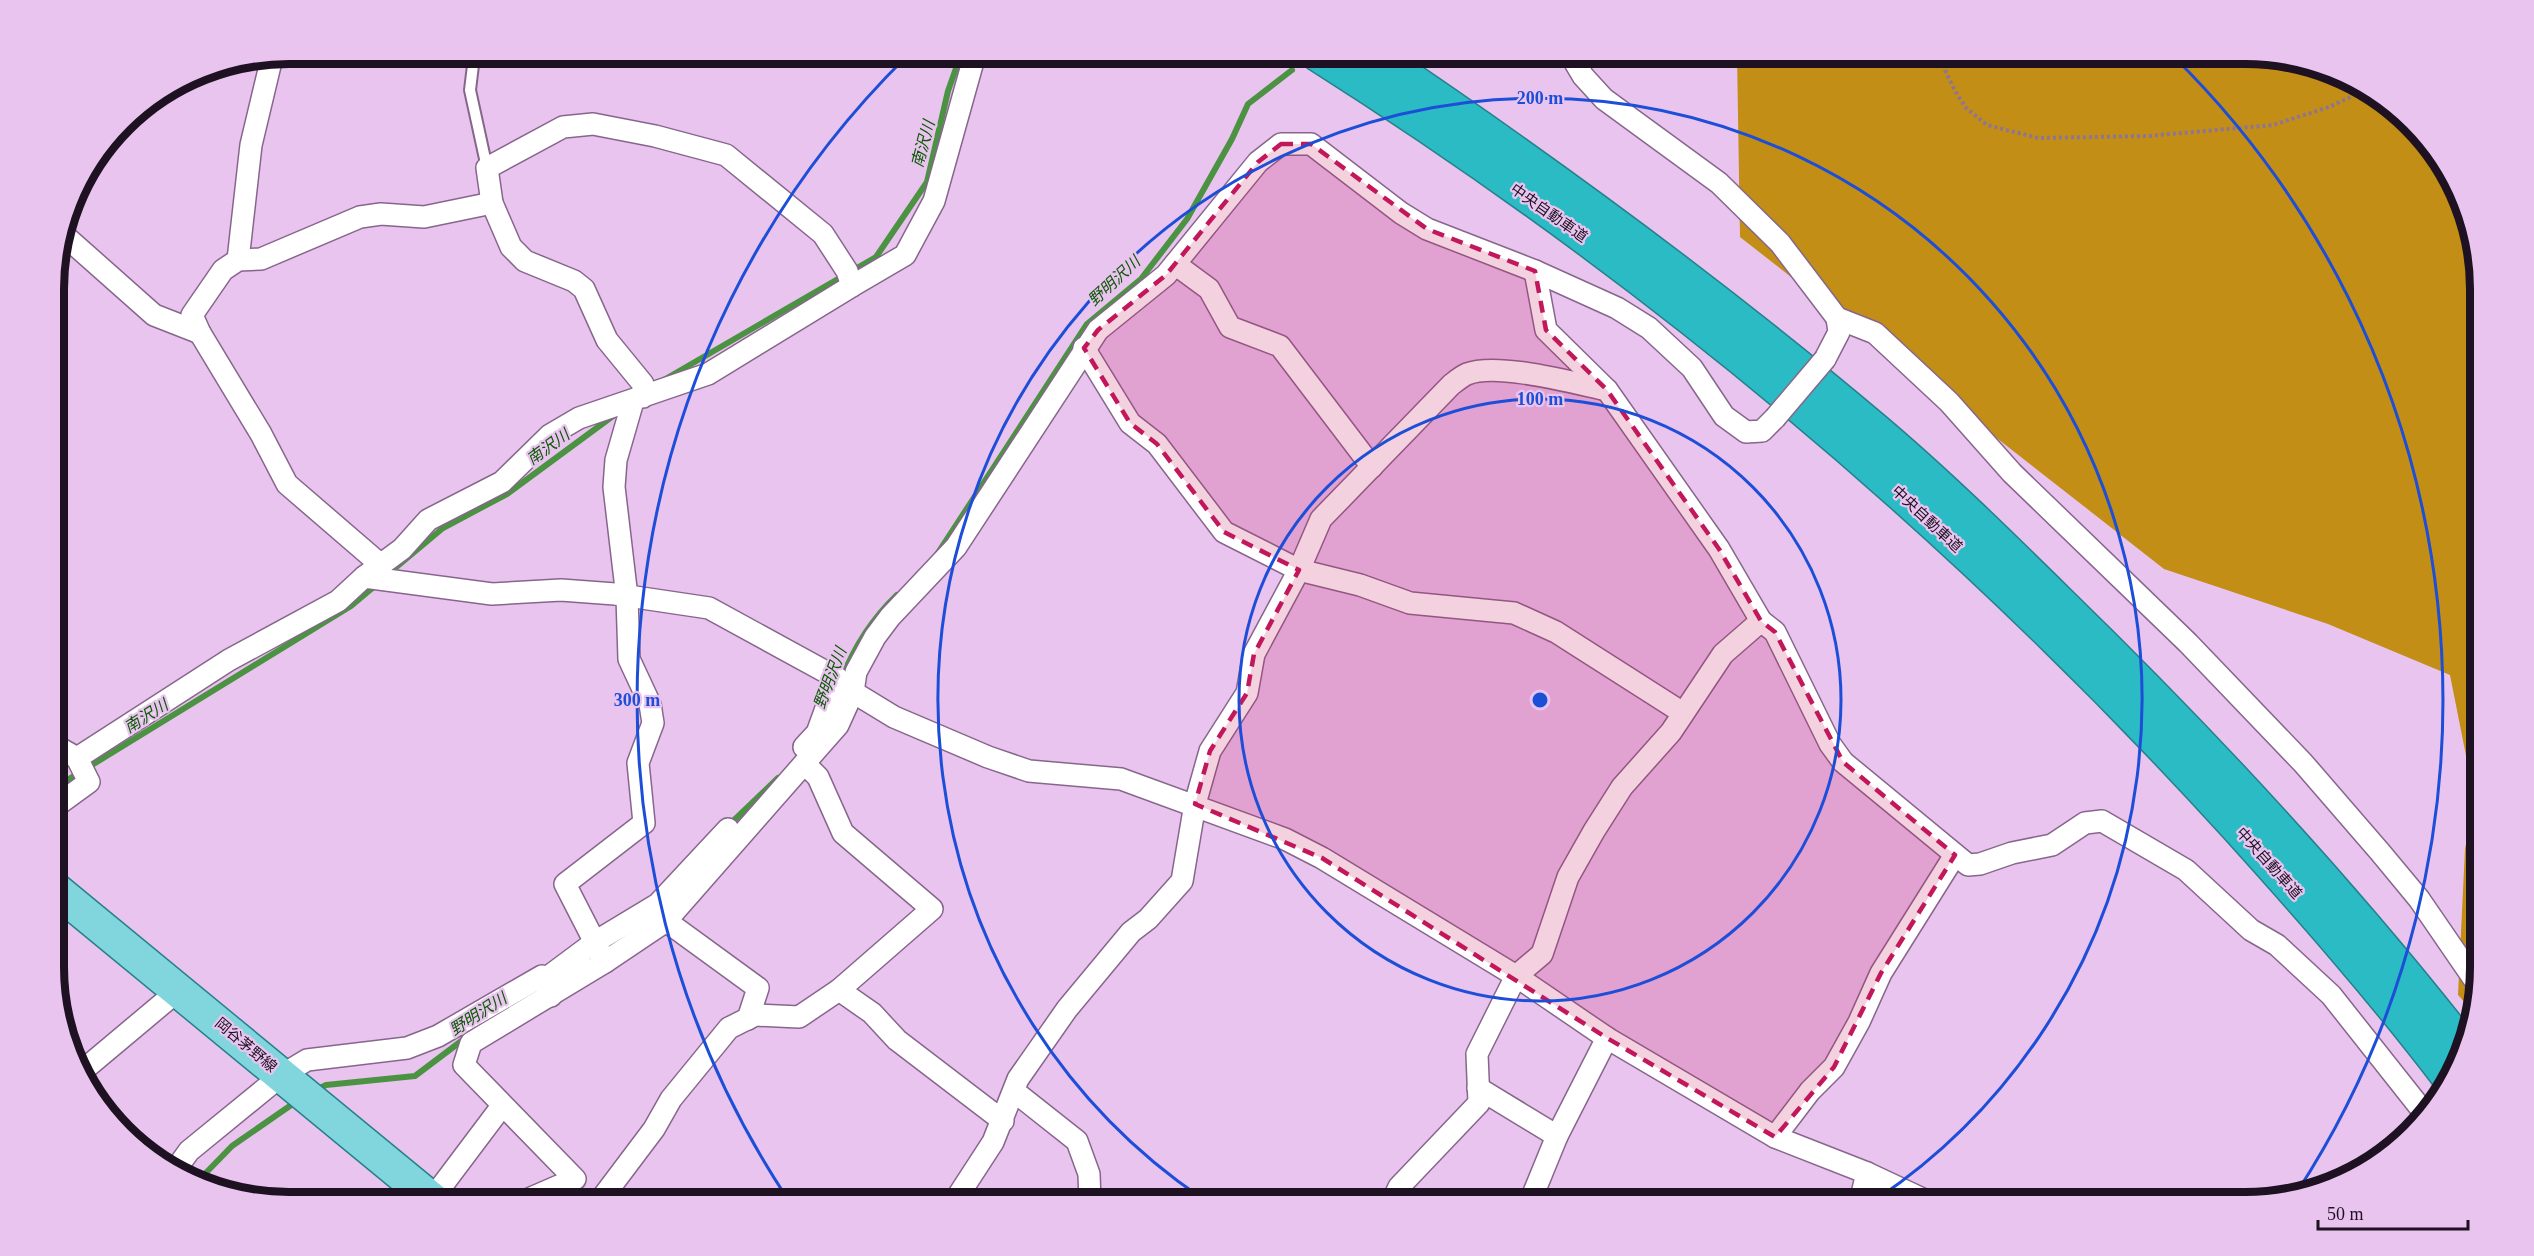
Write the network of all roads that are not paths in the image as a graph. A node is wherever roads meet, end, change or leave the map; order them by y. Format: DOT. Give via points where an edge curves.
graph roads {
  1 [pos="473,64"];
  2 [pos="971,64"];
  3 [pos="1332,64"];
  4 [pos="1388,64"];
  5 [pos="1576,64"];
  6 [pos="270,65"];
  7 [pos="487,168"];
  8 [pos="492,202"];
  9 [pos="70,241"];
  10 [pos="238,260"];
  11 [pos="1175,264"];
  12 [pos="1535,270"];
  13 [pos="852,286"];
  14 [pos="1837,318"];
  15 [pos="200,333"];
  16 [pos="1084,348"];
  17 [pos="1607,390"];
  18 [pos="638,399"];
  19 [pos="1372,467"];
  20 [pos="1299,570"];
  21 [pos="373,571"];
  22 [pos="627,597"];
  23 [pos="1761,621"];
  24 [pos="837,678"];
  25 [pos="853,692"];
  26 [pos="1683,713"];
  27 [pos="64,751"];
  28 [pos="77,758"];
  29 [pos="806,765"];
  30 [pos="64,800"];
  31 [pos="1195,804"];
  32 [pos="1955,855"];
  33 [pos="64,896"];
  34 [pos="666,921"];
  35 [pos="595,942"];
  36 [pos="605,962"];
  37 [pos="2470,973"];
  38 [pos="1516,976"];
  39 [pos="548,988"];
  40 [pos="180,989"];
  41 [pos="839,990"];
  42 [pos="748,1019"];
  43 [pos="1607,1038"];
  44 [pos="2451,1054"];
  45 [pos="2451,1055"];
  46 [pos="88,1066"];
  47 [pos="1478,1088"];
  48 [pos="300,1090"];
  49 [pos="1015,1092"];
  50 [pos="502,1106"];
  51 [pos="2420,1107"];
  52 [pos="1003,1121"];
  53 [pos="1557,1136"];
  54 [pos="1775,1137"];
  55 [pos="180,1163"];
  56 [pos="1867,1173"];
  57 [pos="575,1179"];
  58 [pos="423,1192"];
  59 [pos="439,1192"];
  60 [pos="545,1192"];
  61 [pos="593,1192"];
  62 [pos="610,1192"];
  63 [pos="960,1192"];
  64 [pos="1090,1192"];
  65 [pos="1397,1192"];
  66 [pos="1534,1192"];
  67 [pos="1862,1192"];
  68 [pos="1908,1192"];
  1 -- 7 [label="lane" via="470,90"];
  2 -- 13 [label="street" via="934,201 904,255"];
  3 -- 45 [label="highway, 中央自動車道" via="1586,239 1721,341 1856,453 2089,671"];
  4 -- 44 [label="highway, 中央自動車道" via="1498,138 1739,318 1875,430 2020,564 2207,750 2337,895"];
  5 -- 14 [label="street" via="1604,99 1719,183 1780,243"];
  6 -- 10 [label="street" via="251,145"];
  7 -- 8 [label="street"];
  7 -- 13 [label="street" via="563,127 593,124 726,155 823,234"];
  8 -- 10 [label="street" via="424,217 360,217 261,259"];
  8 -- 18 [label="street" via="511,248 525,261 574,280 584,289 607,340 643,384"];
  9 -- 15 [label="street" via="154,315"];
  10 -- 15 [label="street" via="223,270 192,315"];
  11 -- 12 [label="street" via="1258,162 1281,144 1311,144 1427,230"];
  11 -- 16 [label="street" via="1098,330"];
  11 -- 19 [label="street" via="1209,289 1230,327 1280,346"];
  12 -- 14 [label="street, bridge" via="1617,308 1649,328 1692,368 1724,416 1746,432 1762,431 1825,359 1839,332"];
  12 -- 17 [label="street" via="1546,330"];
  13 -- 18 [label="street" via="708,374"];
  14 -- 37 [label="street" via="1875,333 1949,402 2012,473 2188,643 2303,763 2419,899"];
  15 -- 21 [label="street" via="287,484"];
  16 -- 20 [label="street" via="1130,423 1156,444 1224,532"];
  16 -- 25 [label="street" via="956,547 875,638 856,672"];
  17 -- 19 [label="street" via="1531,374 1468,374 1451,385"];
  17 -- 23 [label="street" via="1719,549"];
  18 -- 21 [label="street" via="579,418 550,435 502,482 428,520 402,549"];
  18 -- 22 [label="street" via="616,460 614,487"];
  19 -- 20 [label="street" via="1321,519"];
  20 -- 26 [label="street" via="1360,585 1410,603 1514,613 1556,632"];
  20 -- 31 [label="street" via="1254,654 1247,693 1210,751"];
  21 -- 22 [label="street" via="492,594 561,590"];
  21 -- 28 [label="street" via="338,601 229,660"];
  22 -- 24 [label="street" via="709,608"];
  22 -- 35 [label="street" via="629,659 650,704 652,723 638,764 644,823 566,884"];
  23 -- 26 [label="street" via="1723,654"];
  23 -- 32 [label="street" via="1775,632 1830,744 1843,762"];
  24 -- 25 [label="street"];
  24 -- 35 [label="street" via="817,733 658,904"];
  25 -- 29 [label="street" via="838,725"];
  25 -- 31 [label="street" via="936,737 1029,771 1121,779"];
  26 -- 38 [label="street" via="1622,787 1594,831 1568,877 1542,954"];
  27 -- 28 [label="street"];
  28 -- 30 [label="street" via="89,782"];
  29 -- 34 [label="street"];
  29 -- 41 [label="street" via="818,777 843,832 932,909"];
  31 -- 38 [label="street" via="1285,839 1322,858"];
  31 -- 49 [label="street" via="1182,881 1100,966 1018,1079"];
  32 -- 51 [label="street" via="1968,865 1980,864 2052,844 2085,823 2102,821 2186,870 2251,930 2277,945 2331,995"];
  32 -- 54 [label="street" via="1881,973 1834,1067"];
  33 -- 40 [label="main road, 岡谷茅野線"];
  34 -- 36 [label="street"];
  34 -- 42 [label="street" via="758,988"];
  35 -- 36 [label="street"];
  35 -- 39 [label="street"];
  36 -- 39 [label="street"];
  38 -- 43 [label="street"];
  38 -- 47 [label="street" via="1477,1054"];
  39 -- 48 [label="street" via="542,976 438,1036 406,1048 307,1060"];
  39 -- 50 [label="street" via="471,1043 464,1065"];
  40 -- 46 [label="street"];
  40 -- 48 [label="main road, 岡谷茅野線"];
  41 -- 42 [label="street" via="799,1017 755,1015"];
  41 -- 52 [label="street"];
  42 -- 62 [label="street" via="729,1028 671,1100"];
  43 -- 53 [label="street"];
  43 -- 54 [label="street"];
  47 -- 53 [label="street"];
  47 -- 65 [label="street" via="1479,1103"];
  48 -- 55 [label="street" via="189,1151"];
  48 -- 58 [label="main road, 岡谷茅野線"];
  49 -- 52 [label="street"];
  49 -- 64 [label="street" via="1077,1141 1089,1174"];
  50 -- 57 [label="street"];
  50 -- 59 [label="street"];
  52 -- 63 [label="street"];
  53 -- 66 [label="street"];
  54 -- 56 [label="street"];
  56 -- 67 [label="street"];
  56 -- 68 [label="street"];
  57 -- 60 [label="street"];
  57 -- 61 [label="street"];
}
